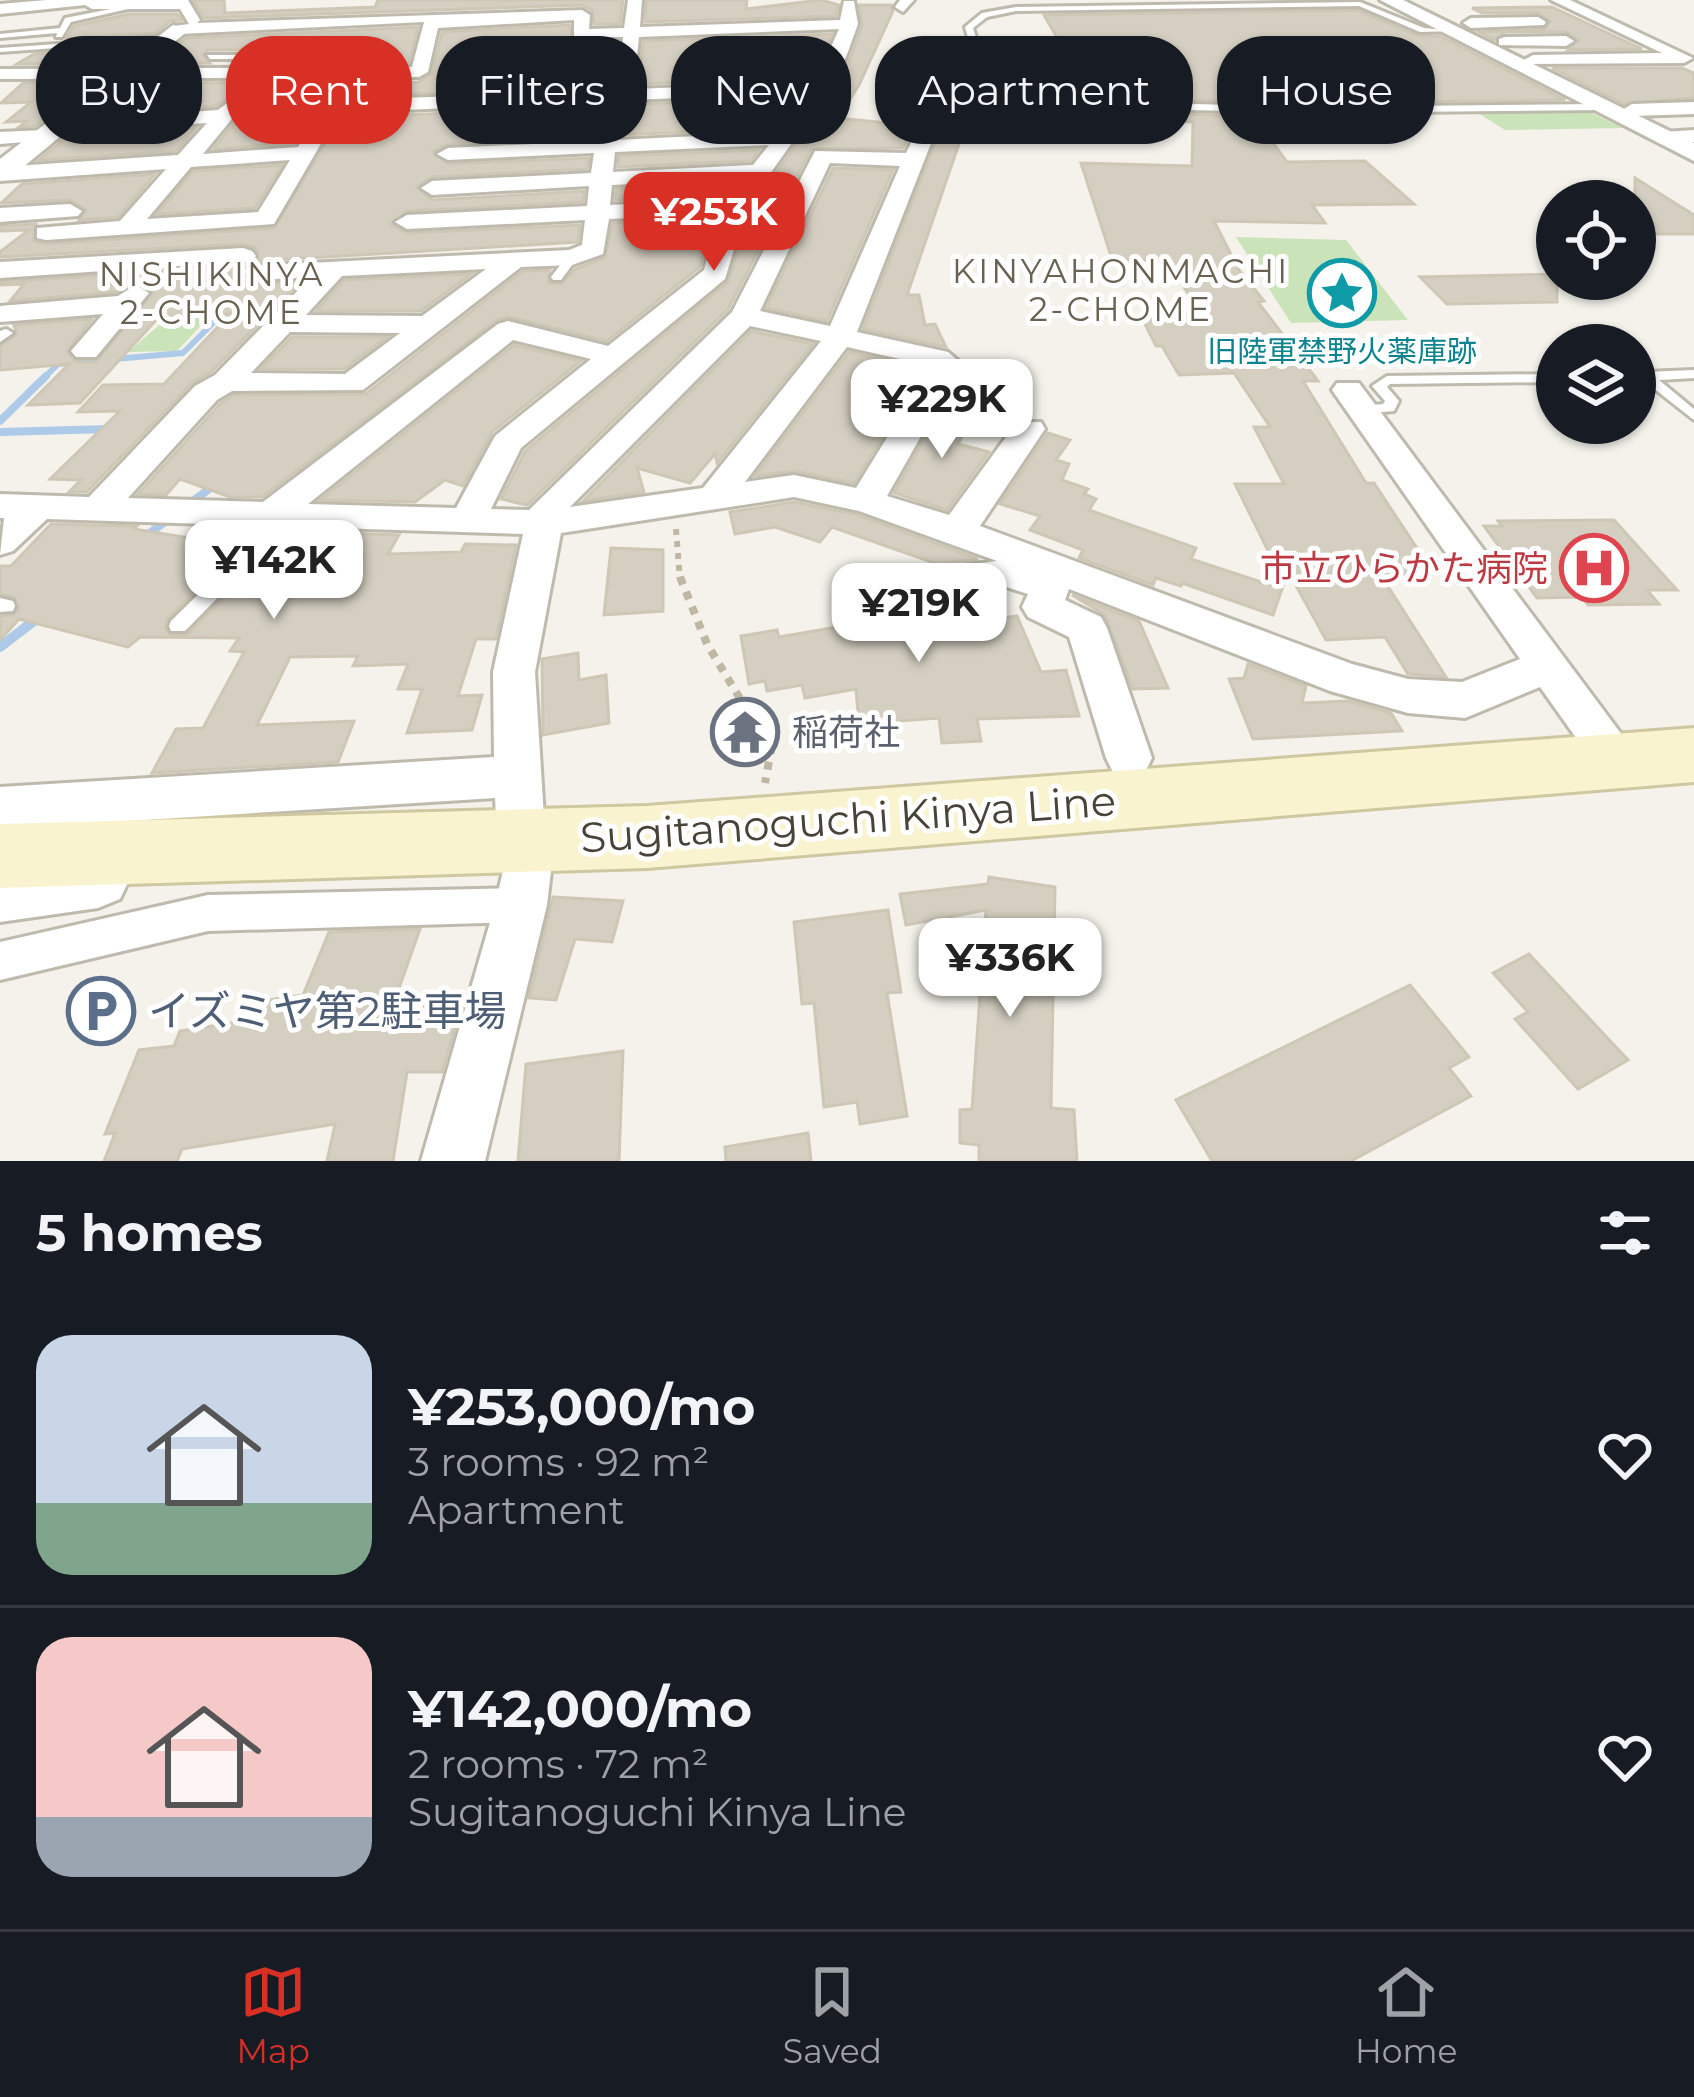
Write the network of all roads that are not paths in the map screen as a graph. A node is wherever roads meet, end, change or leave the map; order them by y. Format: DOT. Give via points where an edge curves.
graph roads {
  1 [pos="407,0"];
  2 [pos="460,0"];
  3 [pos="1051,0"];
  4 [pos="1078,0"];
  5 [pos="1389,0"];
  6 [pos="844,2"];
  7 [pos="36,3"];
  8 [pos="1564,3"];
  9 [pos="108,4"];
  10 [pos="569,4"];
  11 [pos="263,6"];
  12 [pos="484,7"];
  13 [pos="589,7"];
  14 [pos="612,7"];
  15 [pos="0,9"];
  16 [pos="749,9"];
  17 [pos="217,10"];
  18 [pos="508,10"];
  19 [pos="638,17"];
  20 [pos="0,21"];
  21 [pos="1463,21"];
  22 [pos="1606,21"];
  23 [pos="430,23"];
  24 [pos="177,31"];
  25 [pos="580,34"];
  26 [pos="847,34"];
  27 [pos="0,36"];
  28 [pos="171,36"];
  29 [pos="331,36"];
  30 [pos="546,36"];
  31 [pos="583,36"];
  32 [pos="1644,39"];
  33 [pos="1505,42"];
  34 [pos="210,57"];
  35 [pos="226,57"];
  36 [pos="1689,60"];
  37 [pos="7,61"];
  38 [pos="1533,61"];
  39 [pos="412,72"];
  40 [pos="31,74"];
  41 [pos="36,74"];
  42 [pos="1584,85"];
  43 [pos="424,91"];
  44 [pos="436,91"];
  45 [pos="0,94"];
  46 [pos="1604,96"];
  47 [pos="1694,109"];
  48 [pos="1632,110"];
  49 [pos="226,112"];
  50 [pos="222,116"];
  51 [pos="202,117"];
  52 [pos="436,120"];
  53 [pos="433,127"];
  54 [pos="36,133"];
  55 [pos="1694,136"];
  56 [pos="0,138"];
  57 [pos="1663,138"];
  58 [pos="671,139"];
  59 [pos="36,143"];
  60 [pos="132,144"];
  61 [pos="310,144"];
  62 [pos="782,144"];
  63 [pos="920,144"];
  64 [pos="605,146"];
  65 [pos="422,151"];
  66 [pos="305,153"];
  67 [pos="1694,153"];
  68 [pos="448,154"];
  69 [pos="911,160"];
  70 [pos="187,161"];
  71 [pos="112,166"];
  72 [pos="757,171"];
  73 [pos="0,173"];
  74 [pos="602,179"];
  75 [pos="432,188"];
  76 [pos="735,206"];
  77 [pos="70,211"];
  78 [pos="598,213"];
  79 [pos="11,214"];
  80 [pos="407,222"];
  81 [pos="127,228"];
  82 [pos="514,260"];
  83 [pos="162,261"];
  84 [pos="383,266"];
  85 [pos="335,268"];
  86 [pos="0,270"];
  87 [pos="126,304"];
  88 [pos="743,316"];
  89 [pos="284,322"];
  90 [pos="434,325"];
  91 [pos="2,328"];
  92 [pos="840,337"];
  93 [pos="86,351"];
  94 [pos="614,356"];
  95 [pos="1694,374"];
  96 [pos="1676,375"];
  97 [pos="1656,376"];
  98 [pos="1536,378"];
  99 [pos="226,382"];
  100 [pos="1656,387"];
  101 [pos="1694,388"];
  102 [pos="1355,400"];
  103 [pos="1694,416"];
  104 [pos="1029,429"];
  105 [pos="698,498"];
  106 [pos="866,501"];
  107 [pos="0,506"];
  108 [pos="38,507"];
  109 [pos="98,509"];
  110 [pos="280,515"];
  111 [pos="467,521"];
  112 [pos="545,523"];
  113 [pos="956,531"];
  114 [pos="0,542"];
  115 [pos="1054,578"];
  116 [pos="914,584"];
  117 [pos="178,626"];
  118 [pos="1548,665"];
  119 [pos="1694,754"];
  120 [pos="1129,758"];
  121 [pos="1617,759"];
  122 [pos="0,808"];
  123 [pos="647,837"];
  124 [pos="521,843"];
  125 [pos="0,856"];
  126 [pos="0,892"];
  127 [pos="0,961"];
  128 [pos="453,1161"];
  1 -- 2 [label="street"];
  3 -- 4 [label="street"];
  5 -- 21 [label="street"];
  6 -- 16 [label="street"];
  6 -- 26 [label="street"];
  7 -- 9 [label="street"];
  7 -- 15 [label="street"];
  7 -- 20 [label="street" via="27,17"];
  8 -- 21 [label="street"];
  8 -- 22 [label="street"];
  9 -- 24 [label="street" via="186,4"];
  9 -- 27 [label="lane" via="68,20 60,32"];
  10 -- 13 [label="street"];
  10 -- 18 [label="street"];
  11 -- 12 [label="street" via="272,16"];
  14 -- 19 [label="street"];
  17 -- 24 [label="street"];
  18 -- 23 [label="street"];
  18 -- 24 [label="street"];
  18 -- 25 [label="street" via="582,16"];
  19 -- 25 [label="street"];
  19 -- 26 [label="street"];
  19 -- 31 [label="street"];
  21 -- 22 [label="street"];
  21 -- 46 [label="street"];
  21 -- 46 [label="lane" via="1423,30 1360,4 1016,9 969,27 991,102 1307,110"];
  22 -- 32 [label="street"];
  23 -- 29 [label="street"];
  23 -- 39 [label="street" via="419,72"];
  24 -- 28 [label="street"];
  24 -- 37 [label="lane"];
  25 -- 30 [label="street"];
  32 -- 33 [label="street"];
  32 -- 36 [label="street"];
  34 -- 35 [label="lane"];
  36 -- 38 [label="street"];
  37 -- 40 [label="street"];
  40 -- 41 [label="street"];
  40 -- 45 [label="street"];
  42 -- 46 [label="street"];
  43 -- 44 [label="street"];
  46 -- 57 [label="street"];
  47 -- 48 [label="street"];
  49 -- 50 [label="street"];
  50 -- 51 [label="street"];
  50 -- 70 [label="street"];
  52 -- 53 [label="street"];
  54 -- 56 [label="street"];
  55 -- 57 [label="street"];
  57 -- 67 [label="street"];
  58 -- 64 [label="street"];
  59 -- 73 [label="street"];
  60 -- 71 [label="street"];
  61 -- 66 [label="street"];
  62 -- 72 [label="street"];
  63 -- 69 [label="street"];
  64 -- 68 [label="street"];
  64 -- 74 [label="street"];
  65 -- 68 [label="street"];
  66 -- 70 [label="street"];
  66 -- 81 [label="street" via="266,219"];
  68 -- 75 [label="street"];
  69 -- 88 [label="street" via="823,156"];
  69 -- 92 [label="street"];
  70 -- 71 [label="street"];
  70 -- 81 [label="street"];
  71 -- 73 [label="street"];
  71 -- 77 [label="street"];
  72 -- 74 [label="street"];
  72 -- 76 [label="street"];
  74 -- 75 [label="street"];
  74 -- 78 [label="street"];
  75 -- 80 [label="street"];
  76 -- 78 [label="street"];
  76 -- 94 [label="street" via="716,273"];
  77 -- 79 [label="street"];
  77 -- 81 [label="street" via="46,233"];
  78 -- 80 [label="street"];
  78 -- 82 [label="street" via="594,249 564,267"];
  80 -- 84 [label="street"];
  82 -- 84 [label="street"];
  82 -- 90 [label="street"];
  83 -- 85 [label="street"];
  83 -- 86 [label="street"];
  83 -- 87 [label="street"];
  84 -- 85 [label="street"];
  85 -- 89 [label="street"];
  87 -- 91 [label="street"];
  87 -- 93 [label="street"];
  88 -- 92 [label="street"];
  88 -- 112 [label="street" via="547,509"];
  89 -- 90 [label="street"];
  89 -- 99 [label="street"];
  90 -- 99 [label="street" via="352,383"];
  92 -- 105 [label="street"];
  92 -- 106 [label="street" via="947,364"];
  94 -- 110 [label="street" via="508,330"];
  94 -- 111 [label="street" via="506,443"];
  95 -- 96 [label="lane"];
  96 -- 97 [label="lane"];
  96 -- 101 [label="lane"];
  98 -- 102 [label="lane" via="1387,380 1379,386 1389,408"];
  99 -- 109 [label="street" via="206,393"];
  100 -- 103 [label="lane"];
  102 -- 118 [label="street"];
  104 -- 113 [label="street"];
  105 -- 106 [label="street" via="794,486"];
  105 -- 112 [label="street"];
  106 -- 113 [label="street"];
  107 -- 108 [label="street"];
  108 -- 109 [label="street"];
  108 -- 114 [label="street"];
  109 -- 110 [label="street"];
  110 -- 111 [label="street"];
  110 -- 117 [label="lane"];
  111 -- 112 [label="street"];
  112 -- 124 [label="street" via="514,672"];
  113 -- 115 [label="street"];
  115 -- 116 [label="street" via="1007,573"];
  115 -- 118 [label="street" via="1408,696 1465,700"];
  115 -- 120 [label="street" via="1042,607 1087,628"];
  118 -- 121 [label="street"];
  119 -- 121 [label="main road, Sugitanoguchi Kinya Line"];
  121 -- 123 [label="main road, Sugitanoguchi Kinya Line"];
  122 -- 124 [label="street"];
  123 -- 125 [label="main road, Sugitanoguchi Kinya Line"];
  123 -- 126 [label="street" via="105,877"];
  124 -- 127 [label="street"];
  124 -- 128 [label="street"];
}
